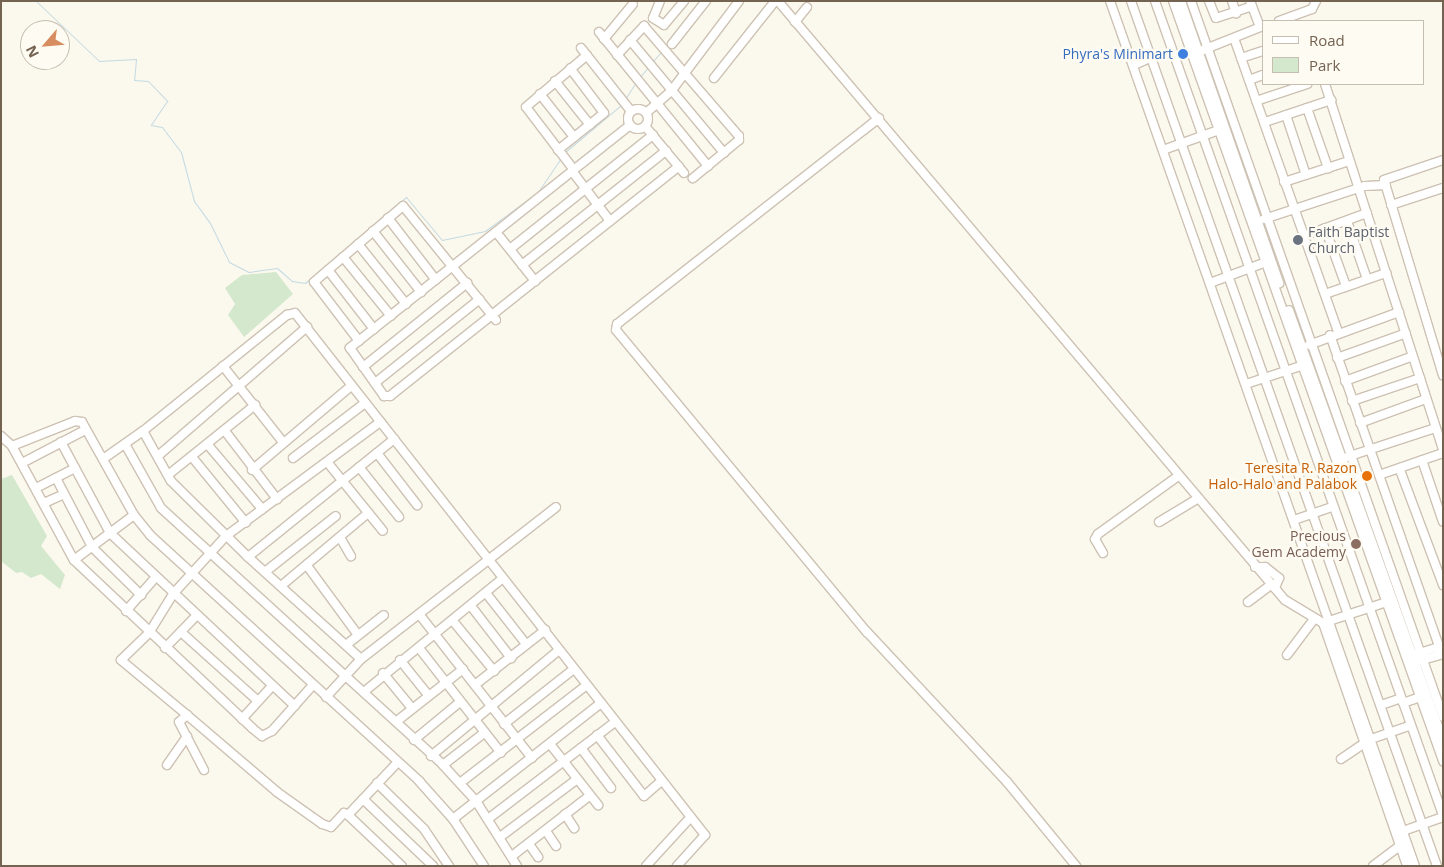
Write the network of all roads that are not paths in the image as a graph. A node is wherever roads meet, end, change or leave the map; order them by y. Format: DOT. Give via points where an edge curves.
graph roads {
  1 [pos="660,1"];
  2 [pos="684,1"];
  3 [pos="706,1"];
  4 [pos="739,1"];
  5 [pos="775,1"];
  6 [pos="778,1"];
  7 [pos="1110,1"];
  8 [pos="1131,1"];
  9 [pos="1155,1"];
  10 [pos="1173,1"];
  11 [pos="1181,1"];
  12 [pos="1191,1"];
  13 [pos="1209,1"];
  14 [pos="1232,1"];
  15 [pos="1316,1"];
  16 [pos="633,4"];
  17 [pos="1251,4"];
  18 [pos="807,8"];
  19 [pos="1236,13"];
  20 [pos="1302,13"];
  21 [pos="1282,20"];
  22 [pos="1305,20"];
  23 [pos="795,22"];
  24 [pos="1261,27"];
  25 [pos="1234,38"];
  26 [pos="630,40"];
  27 [pos="672,44"];
  28 [pos="1188,44"];
  29 [pos="1208,48"];
  30 [pos="1172,51"];
  31 [pos="1262,51"];
  32 [pos="1199,52"];
  33 [pos="617,55"];
  34 [pos="1150,58"];
  35 [pos="1241,58"];
  36 [pos="1134,65"];
  37 [pos="570,68"];
  38 [pos="684,74"];
  39 [pos="1262,75"];
  40 [pos="714,78"];
  41 [pos="1249,80"];
  42 [pos="555,81"];
  43 [pos="1304,85"];
  44 [pos="1325,85"];
  45 [pos="672,90"];
  46 [pos="540,94"];
  47 [pos="1331,100"];
  48 [pos="1256,101"];
  49 [pos="657,104"];
  50 [pos="1308,108"];
  51 [pos="631,112"];
  52 [pos="646,113"];
  53 [pos="1286,115"];
  54 [pos="879,118"];
  55 [pos="1265,122"];
  56 [pos="590,125"];
  57 [pos="630,125"];
  58 [pos="645,126"];
  59 [pos="1219,130"];
  60 [pos="653,135"];
  61 [pos="1200,135"];
  62 [pos="574,138"];
  63 [pos="1182,141"];
  64 [pos="666,150"];
  65 [pos="1163,150"];
  66 [pos="724,153"];
  67 [pos="561,154"];
  68 [pos="1443,160"];
  69 [pos="1349,161"];
  70 [pos="708,166"];
  71 [pos="1328,168"];
  72 [pos="573,171"];
  73 [pos="1306,176"];
  74 [pos="693,178"];
  75 [pos="1284,182"];
  76 [pos="1386,185"];
  77 [pos="1358,188"];
  78 [pos="1443,188"];
  79 [pos="586,189"];
  80 [pos="1391,204"];
  81 [pos="598,205"];
  82 [pos="1294,209"];
  83 [pos="1367,213"];
  84 [pos="388,218"];
  85 [pos="1266,218"];
  86 [pos="1347,220"];
  87 [pos="610,221"];
  88 [pos="1258,222"];
  89 [pos="1325,228"];
  90 [pos="373,231"];
  91 [pos="496,232"];
  92 [pos="1304,236"];
  93 [pos="358,244"];
  94 [pos="510,250"];
  95 [pos="343,257"];
  96 [pos="1266,262"];
  97 [pos="522,265"];
  98 [pos="453,266"];
  99 [pos="1248,268"];
  100 [pos="328,270"];
  101 [pos="1386,273"];
  102 [pos="1230,275"];
  103 [pos="1367,279"];
  104 [pos="436,280"];
  105 [pos="535,281"];
  106 [pos="467,283"];
  107 [pos="1210,283"];
  108 [pos="1346,286"];
  109 [pos="421,292"];
  110 [pos="1325,294"];
  111 [pos="480,299"];
  112 [pos="406,304"];
  113 [pos="1399,312"];
  114 [pos="391,316"];
  115 [pos="494,317"];
  116 [pos="307,327"];
  117 [pos="374,329"];
  118 [pos="1338,332"];
  119 [pos="1406,333"];
  120 [pos="1330,335"];
  121 [pos="359,341"];
  122 [pos="1312,344"];
  123 [pos="1303,348"];
  124 [pos="1412,356"];
  125 [pos="1336,358"];
  126 [pos="1305,365"];
  127 [pos="223,366"];
  128 [pos="363,367"];
  129 [pos="1285,370"];
  130 [pos="1443,375"];
  131 [pos="1264,378"];
  132 [pos="1420,378"];
  133 [pos="1345,381"];
  134 [pos="374,383"];
  135 [pos="240,384"];
  136 [pos="1246,384"];
  137 [pos="351,386"];
  138 [pos="1426,399"];
  139 [pos="1352,401"];
  140 [pos="365,403"];
  141 [pos="255,405"];
  142 [pos="380,422"];
  143 [pos="1360,423"];
  144 [pos="1435,428"];
  145 [pos="85,430"];
  146 [pos="143,431"];
  147 [pos="225,431"];
  148 [pos="2,438"];
  149 [pos="394,439"];
  150 [pos="282,441"];
  151 [pos="62,442"];
  152 [pos="125,444"];
  153 [pos="208,444"];
  154 [pos="12,446"];
  155 [pos="1371,450"];
  156 [pos="1443,451"];
  157 [pos="377,453"];
  158 [pos="159,455"];
  159 [pos="192,457"];
  160 [pos="1347,457"];
  161 [pos="293,458"];
  162 [pos="103,459"];
  163 [pos="1422,460"];
  164 [pos="22,463"];
  165 [pos="328,463"];
  166 [pos="359,467"];
  167 [pos="75,468"];
  168 [pos="252,470"];
  169 [pos="1400,470"];
  170 [pos="168,475"];
  171 [pos="1379,475"];
  172 [pos="1178,476"];
  173 [pos="56,478"];
  174 [pos="344,482"];
  175 [pos="36,488"];
  176 [pos="64,494"];
  177 [pos="277,499"];
  178 [pos="1197,499"];
  179 [pos="44,504"];
  180 [pos="417,505"];
  181 [pos="1332,507"];
  182 [pos="556,508"];
  183 [pos="262,509"];
  184 [pos="368,513"];
  185 [pos="1312,513"];
  186 [pos="134,515"];
  187 [pos="336,516"];
  188 [pos="399,517"];
  189 [pos="1294,520"];
  190 [pos="1159,522"];
  191 [pos="1443,522"];
  192 [pos="246,523"];
  193 [pos="383,531"];
  194 [pos="110,533"];
  195 [pos="226,536"];
  196 [pos="341,539"];
  197 [pos="92,547"];
  198 [pos="1103,553"];
  199 [pos="210,554"];
  200 [pos="351,556"];
  201 [pos="248,558"];
  202 [pos="74,560"];
  203 [pos="489,560"];
  204 [pos="308,567"];
  205 [pos="265,572"];
  206 [pos="193,574"];
  207 [pos="155,578"];
  208 [pos="503,578"];
  209 [pos="1443,585"];
  210 [pos="281,586"];
  211 [pos="1274,586"];
  212 [pos="486,592"];
  213 [pos="174,594"];
  214 [pos="142,595"];
  215 [pos="1248,602"];
  216 [pos="1387,602"];
  217 [pos="471,606"];
  218 [pos="1368,608"];
  219 [pos="126,611"];
  220 [pos="420,614"];
  221 [pos="384,615"];
  222 [pos="1349,615"];
  223 [pos="196,616"];
  224 [pos="1314,619"];
  225 [pos="454,621"];
  226 [pos="1326,622"];
  227 [pos="545,630"];
  228 [pos="180,632"];
  229 [pos="149,633"];
  230 [pos="358,635"];
  231 [pos="436,635"];
  232 [pos="526,644"];
  233 [pos="346,645"];
  234 [pos="165,648"];
  235 [pos="419,648"];
  236 [pos="559,650"];
  237 [pos="1441,650"];
  238 [pos="1287,655"];
  239 [pos="511,658"];
  240 [pos="1418,658"];
  241 [pos="361,659"];
  242 [pos="400,660"];
  243 [pos="463,669"];
  244 [pos="574,669"];
  245 [pos="494,671"];
  246 [pos="383,673"];
  247 [pos="346,675"];
  248 [pos="445,682"];
  249 [pos="476,684"];
  250 [pos="313,685"];
  251 [pos="587,685"];
  252 [pos="272,686"];
  253 [pos="365,691"];
  254 [pos="428,695"];
  255 [pos="326,696"];
  256 [pos="1420,697"];
  257 [pos="1402,700"];
  258 [pos="258,701"];
  259 [pos="460,702"];
  260 [pos="601,703"];
  261 [pos="295,706"];
  262 [pos="1381,706"];
  263 [pos="411,707"];
  264 [pos="492,707"];
  265 [pos="187,715"];
  266 [pos="1443,717"];
  267 [pos="242,719"];
  268 [pos="397,720"];
  269 [pos="475,721"];
  270 [pos="615,722"];
  271 [pos="504,724"];
  272 [pos="1410,726"];
  273 [pos="1391,732"];
  274 [pos="484,733"];
  275 [pos="597,735"];
  276 [pos="187,736"];
  277 [pos="414,740"];
  278 [pos="519,740"];
  279 [pos="1368,740"];
  280 [pos="1443,741"];
  281 [pos="550,744"];
  282 [pos="580,748"];
  283 [pos="501,753"];
  284 [pos="431,756"];
  285 [pos="532,758"];
  286 [pos="1341,759"];
  287 [pos="1443,761"];
  288 [pos="562,762"];
  289 [pos="396,764"];
  290 [pos="443,765"];
  291 [pos="167,766"];
  292 [pos="204,770"];
  293 [pos="576,780"];
  294 [pos="661,781"];
  295 [pos="378,783"];
  296 [pos="460,783"];
  297 [pos="611,788"];
  298 [pos="590,796"];
  299 [pos="362,799"];
  300 [pos="476,801"];
  301 [pos="598,805"];
  302 [pos="565,814"];
  303 [pos="348,815"];
  304 [pos="1443,816"];
  305 [pos="690,818"];
  306 [pos="453,819"];
  307 [pos="488,819"];
  308 [pos="1424,826"];
  309 [pos="574,828"];
  310 [pos="546,831"];
  311 [pos="1403,831"];
  312 [pos="500,837"];
  313 [pos="529,844"];
  314 [pos="1401,845"];
  315 [pos="556,846"];
  316 [pos="512,856"];
  317 [pos="538,857"];
  318 [pos="448,863"];
  319 [pos="483,865"];
  320 [pos="402,866"];
  321 [pos="433,866"];
  322 [pos="438,866"];
  323 [pos="517,866"];
  324 [pos="646,866"];
  325 [pos="677,866"];
  326 [pos="1076,866"];
  327 [pos="1372,866"];
  328 [pos="1407,866"];
  329 [pos="1416,866"];
  330 [pos="1438,866"];
  1 -- 2 [label="street" via="653,18 664,25"];
  3 -- 27 [label="street"];
  4 -- 38 [label="street"];
  5 -- 40 [label="street"];
  6 -- 23 [label="street"];
  7 -- 36 [label="street"];
  8 -- 34 [label="street"];
  9 -- 30 [label="street"];
  10 -- 28 [label="street"];
  11 -- 32 [label="street"];
  12 -- 29 [label="street"];
  13 -- 19 [label="street" via="1216,18"];
  14 -- 19 [label="street"];
  15 -- 20 [label="street" via="1312,9"];
  16 -- 33 [label="street" via="601,36"];
  17 -- 19 [label="street"];
  17 -- 24 [label="street"];
  18 -- 23 [label="street"];
  20 -- 21 [label="street"];
  20 -- 22 [label="street"];
  23 -- 54 [label="street"];
  24 -- 25 [label="street"];
  25 -- 29 [label="street"];
  25 -- 35 [label="street"];
  26 -- 33 [label="street"];
  26 -- 38 [label="street" via="644,26"];
  26 -- 45 [label="street"];
  28 -- 30 [label="street"];
  28 -- 59 [label="street"];
  29 -- 32 [label="street"];
  29 -- 85 [label="street"];
  30 -- 61 [label="street"];
  31 -- 35 [label="street"];
  32 -- 88 [label="street"];
  33 -- 49 [label="street"];
  34 -- 36 [label="street"];
  34 -- 63 [label="street"];
  35 -- 41 [label="street"];
  36 -- 65 [label="street"];
  37 -- 42 [label="street"];
  37 -- 51 [label="street" via="584,51"];
  37 -- 56 [label="street" via="604,111"];
  38 -- 45 [label="street"];
  38 -- 66 [label="street" via="739,136 739,140"];
  39 -- 41 [label="street"];
  41 -- 48 [label="street"];
  42 -- 46 [label="street"];
  42 -- 56 [label="street"];
  43 -- 48 [label="street"];
  44 -- 47 [label="street"];
  45 -- 49 [label="street"];
  45 -- 66 [label="street"];
  46 -- 62 [label="street"];
  46 -- 67 [label="street" via="526,109"];
  47 -- 50 [label="street"];
  47 -- 69 [label="street"];
  48 -- 55 [label="street"];
  49 -- 52 [label="street"];
  49 -- 70 [label="street"];
  50 -- 53 [label="street"];
  50 -- 71 [label="street"];
  51 -- 52 [label="street" via="640,109"];
  51 -- 57 [label="street"];
  52 -- 58 [label="street"];
  53 -- 55 [label="street"];
  53 -- 73 [label="street"];
  54 -- 172 [label="street"];
  54 -- 326 [label="street" via="617,324 616,330 867,632 1006,782"];
  55 -- 75 [label="street"];
  56 -- 62 [label="street"];
  57 -- 58 [label="street" via="638,129"];
  57 -- 72 [label="street"];
  58 -- 60 [label="street"];
  59 -- 61 [label="street"];
  59 -- 96 [label="street"];
  60 -- 64 [label="street"];
  60 -- 79 [label="street"];
  61 -- 63 [label="street"];
  61 -- 99 [label="street"];
  62 -- 67 [label="street"];
  63 -- 65 [label="street"];
  63 -- 102 [label="street"];
  64 -- 81 [label="street"];
  64 -- 87 [label="street" via="681,170"];
  65 -- 107 [label="street"];
  66 -- 70 [label="street"];
  67 -- 72 [label="street"];
  68 -- 76 [label="street" via="1386,178"];
  69 -- 71 [label="street"];
  69 -- 77 [label="street"];
  70 -- 74 [label="street"];
  71 -- 73 [label="street"];
  72 -- 79 [label="street"];
  72 -- 91 [label="street"];
  73 -- 75 [label="street"];
  75 -- 82 [label="street"];
  76 -- 77 [label="street"];
  76 -- 80 [label="street"];
  77 -- 82 [label="street"];
  77 -- 83 [label="street"];
  78 -- 80 [label="street"];
  79 -- 81 [label="street"];
  79 -- 94 [label="street"];
  80 -- 130 [label="street"];
  81 -- 87 [label="street"];
  81 -- 97 [label="street"];
  82 -- 85 [label="street"];
  82 -- 92 [label="street"];
  83 -- 86 [label="street"];
  83 -- 101 [label="street"];
  84 -- 90 [label="street"];
  84 -- 98 [label="street" via="405,206"];
  84 -- 104 [label="street"];
  85 -- 88 [label="street"];
  85 -- 122 [label="street"];
  86 -- 89 [label="street"];
  86 -- 103 [label="street"];
  87 -- 105 [label="street"];
  88 -- 123 [label="street"];
  89 -- 92 [label="street"];
  89 -- 108 [label="street"];
  90 -- 93 [label="street"];
  90 -- 109 [label="street"];
  91 -- 94 [label="street"];
  91 -- 98 [label="street"];
  92 -- 110 [label="street"];
  93 -- 95 [label="street"];
  93 -- 112 [label="street"];
  94 -- 97 [label="street"];
  95 -- 100 [label="street"];
  95 -- 114 [label="street"];
  96 -- 99 [label="street"];
  96 -- 126 [label="street"];
  97 -- 105 [label="street"];
  98 -- 104 [label="street"];
  98 -- 106 [label="street"];
  99 -- 102 [label="street"];
  99 -- 129 [label="street"];
  100 -- 117 [label="street"];
  100 -- 121 [label="street" via="315,285"];
  101 -- 103 [label="street"];
  101 -- 113 [label="street"];
  102 -- 107 [label="street"];
  102 -- 131 [label="street"];
  103 -- 108 [label="street"];
  104 -- 109 [label="street"];
  105 -- 115 [label="street"];
  106 -- 111 [label="street"];
  106 -- 128 [label="street"];
  107 -- 136 [label="street"];
  108 -- 110 [label="street"];
  109 -- 112 [label="street"];
  110 -- 118 [label="street"];
  111 -- 115 [label="street"];
  111 -- 134 [label="street"];
  112 -- 114 [label="street"];
  113 -- 118 [label="street"];
  113 -- 119 [label="street"];
  114 -- 117 [label="street"];
  115 -- 134 [label="street" via="390,396 386,398"];
  116 -- 127 [label="street" via="291,312"];
  116 -- 135 [label="street"];
  116 -- 137 [label="street"];
  117 -- 121 [label="street"];
  118 -- 120 [label="street"];
  119 -- 124 [label="street"];
  119 -- 125 [label="street"];
  120 -- 122 [label="street"];
  120 -- 125 [label="street"];
  121 -- 128 [label="street" via="350,348"];
  122 -- 123 [label="street"];
  122 -- 160 [label="street"];
  123 -- 126 [label="street"];
  124 -- 132 [label="street"];
  124 -- 133 [label="street"];
  125 -- 133 [label="street"];
  126 -- 129 [label="street"];
  126 -- 160 [label="street"];
  126 -- 216 [label="street"];
  127 -- 135 [label="street"];
  127 -- 146 [label="street"];
  128 -- 134 [label="street"];
  129 -- 131 [label="street"];
  129 -- 181 [label="street"];
  131 -- 136 [label="street"];
  131 -- 185 [label="street"];
  132 -- 138 [label="street"];
  132 -- 139 [label="street"];
  133 -- 139 [label="street"];
  135 -- 141 [label="street"];
  135 -- 158 [label="street"];
  136 -- 189 [label="street"];
  137 -- 140 [label="street"];
  137 -- 150 [label="street"];
  138 -- 143 [label="street"];
  138 -- 144 [label="street"];
  139 -- 143 [label="street"];
  140 -- 142 [label="street"];
  140 -- 161 [label="street"];
  141 -- 147 [label="street"];
  141 -- 150 [label="street"];
  142 -- 149 [label="street"];
  142 -- 165 [label="street"];
  143 -- 155 [label="street"];
  144 -- 155 [label="street"];
  144 -- 156 [label="street"];
  145 -- 151 [label="street"];
  145 -- 154 [label="street" via="82,422 75,421"];
  145 -- 162 [label="street"];
  146 -- 152 [label="street"];
  146 -- 158 [label="street"];
  147 -- 153 [label="street"];
  147 -- 168 [label="street"];
  148 -- 154 [label="street"];
  149 -- 157 [label="street"];
  149 -- 203 [label="street"];
  150 -- 168 [label="street"];
  151 -- 164 [label="street"];
  151 -- 167 [label="street"];
  152 -- 162 [label="street"];
  152 -- 199 [label="street" via="161,508"];
  153 -- 159 [label="street"];
  153 -- 183 [label="street"];
  154 -- 164 [label="street"];
  155 -- 160 [label="street"];
  155 -- 171 [label="street"];
  156 -- 163 [label="street"];
  157 -- 166 [label="street"];
  157 -- 180 [label="street"];
  158 -- 170 [label="street"];
  159 -- 170 [label="street"];
  159 -- 192 [label="street"];
  160 -- 240 [label="street"];
  162 -- 186 [label="street"];
  163 -- 169 [label="street"];
  163 -- 191 [label="street"];
  164 -- 175 [label="street"];
  165 -- 174 [label="street"];
  165 -- 177 [label="street"];
  166 -- 174 [label="street"];
  166 -- 188 [label="street"];
  167 -- 173 [label="street"];
  167 -- 194 [label="street"];
  168 -- 177 [label="street"];
  169 -- 171 [label="street"];
  169 -- 209 [label="street"];
  170 -- 195 [label="street"];
  171 -- 237 [label="street"];
  172 -- 178 [label="street"];
  172 -- 198 [label="street" via="1098,534 1095,539"];
  173 -- 175 [label="street"];
  173 -- 176 [label="street"];
  174 -- 184 [label="street"];
  174 -- 201 [label="street"];
  175 -- 179 [label="street"];
  176 -- 179 [label="street"];
  176 -- 197 [label="street"];
  177 -- 183 [label="street"];
  178 -- 190 [label="street"];
  178 -- 211 [label="street" via="1255,567 1265,567 1278,578"];
  179 -- 202 [label="street"];
  181 -- 185 [label="street"];
  181 -- 218 [label="street"];
  182 -- 203 [label="street"];
  183 -- 192 [label="street"];
  184 -- 193 [label="street"];
  184 -- 196 [label="street"];
  185 -- 189 [label="street"];
  185 -- 222 [label="street"];
  186 -- 194 [label="street"];
  186 -- 206 [label="street"];
  187 -- 205 [label="street"];
  189 -- 226 [label="street"];
  192 -- 195 [label="street"];
  194 -- 197 [label="street"];
  194 -- 207 [label="street"];
  195 -- 199 [label="street"];
  195 -- 201 [label="street"];
  196 -- 200 [label="street"];
  196 -- 204 [label="street"];
  197 -- 202 [label="street"];
  197 -- 214 [label="street"];
  199 -- 206 [label="street"];
  199 -- 247 [label="street"];
  201 -- 205 [label="street"];
  202 -- 219 [label="street"];
  203 -- 208 [label="street"];
  203 -- 220 [label="street"];
  204 -- 210 [label="street"];
  204 -- 230 [label="street"];
  205 -- 210 [label="street"];
  206 -- 213 [label="street"];
  206 -- 250 [label="street"];
  207 -- 213 [label="street"];
  207 -- 214 [label="street"];
  208 -- 212 [label="street"];
  208 -- 227 [label="street"];
  210 -- 233 [label="street"];
  211 -- 215 [label="street"];
  211 -- 224 [label="street" via="1288,603"];
  212 -- 217 [label="street"];
  212 -- 232 [label="street"];
  213 -- 223 [label="street"];
  213 -- 229 [label="street"];
  214 -- 219 [label="street"];
  216 -- 218 [label="street"];
  216 -- 256 [label="street"];
  217 -- 225 [label="street"];
  217 -- 239 [label="street"];
  218 -- 222 [label="street"];
  218 -- 257 [label="street"];
  219 -- 229 [label="street"];
  220 -- 231 [label="street"];
  220 -- 241 [label="street"];
  221 -- 230 [label="street"];
  222 -- 226 [label="street"];
  222 -- 262 [label="street"];
  223 -- 228 [label="street"];
  223 -- 252 [label="street"];
  224 -- 226 [label="street"];
  224 -- 238 [label="street"];
  225 -- 231 [label="street"];
  225 -- 245 [label="street"];
  226 -- 279 [label="street"];
  227 -- 232 [label="street"];
  227 -- 236 [label="street"];
  228 -- 234 [label="street"];
  228 -- 258 [label="street"];
  229 -- 234 [label="street"];
  229 -- 265 [label="street" via="121,660"];
  230 -- 233 [label="street"];
  231 -- 235 [label="street"];
  231 -- 243 [label="street"];
  232 -- 239 [label="street"];
  233 -- 241 [label="street"];
  234 -- 267 [label="street"];
  235 -- 242 [label="street"];
  235 -- 248 [label="street"];
  236 -- 244 [label="street"];
  236 -- 264 [label="street"];
  237 -- 240 [label="street"];
  239 -- 245 [label="street"];
  240 -- 266 [label="street"];
  240 -- 280 [label="street"];
  241 -- 247 [label="street"];
  242 -- 246 [label="street"];
  242 -- 254 [label="street"];
  243 -- 248 [label="street"];
  243 -- 249 [label="street"];
  244 -- 251 [label="street"];
  244 -- 271 [label="street"];
  245 -- 249 [label="street"];
  246 -- 253 [label="street"];
  246 -- 263 [label="street"];
  247 -- 253 [label="street"];
  247 -- 255 [label="street"];
  248 -- 254 [label="street"];
  248 -- 259 [label="street"];
  249 -- 264 [label="street"];
  250 -- 255 [label="street"];
  250 -- 261 [label="street"];
  251 -- 260 [label="street"];
  251 -- 278 [label="street"];
  252 -- 258 [label="street"];
  252 -- 261 [label="street"];
  253 -- 268 [label="street"];
  254 -- 263 [label="street"];
  255 -- 289 [label="street"];
  256 -- 257 [label="street"];
  256 -- 287 [label="street"];
  257 -- 262 [label="street"];
  257 -- 272 [label="street"];
  258 -- 267 [label="street"];
  259 -- 269 [label="street"];
  259 -- 277 [label="street"];
  260 -- 270 [label="street"];
  260 -- 281 [label="street"];
  261 -- 267 [label="street" via="272,731 262,736"];
  262 -- 273 [label="street"];
  263 -- 268 [label="street"];
  264 -- 269 [label="street"];
  264 -- 271 [label="street"];
  265 -- 276 [label="street" via="179,722"];
  265 -- 303 [label="street" via="277,792 322,824 331,827 344,813"];
  268 -- 277 [label="street"];
  269 -- 274 [label="street"];
  269 -- 284 [label="street"];
  270 -- 275 [label="street"];
  270 -- 294 [label="street"];
  271 -- 278 [label="street"];
  272 -- 273 [label="street"];
  272 -- 304 [label="street"];
  273 -- 279 [label="street"];
  273 -- 308 [label="street"];
  274 -- 283 [label="street"];
  274 -- 290 [label="street"];
  275 -- 282 [label="street"];
  275 -- 294 [label="street" via="644,796"];
  276 -- 291 [label="street"];
  276 -- 292 [label="street"];
  277 -- 284 [label="street"];
  278 -- 283 [label="street"];
  278 -- 285 [label="street"];
  279 -- 286 [label="street"];
  279 -- 311 [label="street"];
  279 -- 314 [label="street"];
  281 -- 285 [label="street"];
  281 -- 288 [label="street"];
  282 -- 288 [label="street"];
  282 -- 297 [label="street"];
  283 -- 296 [label="street"];
  284 -- 290 [label="street"];
  285 -- 300 [label="street"];
  288 -- 293 [label="street"];
  288 -- 307 [label="street"];
  289 -- 295 [label="street"];
  289 -- 306 [label="street"];
  290 -- 296 [label="street"];
  293 -- 298 [label="street"];
  293 -- 312 [label="street"];
  294 -- 305 [label="street"];
  295 -- 299 [label="street"];
  295 -- 318 [label="street" via="424,829"];
  296 -- 300 [label="street"];
  298 -- 301 [label="street"];
  298 -- 302 [label="street"];
  299 -- 303 [label="street"];
  299 -- 321 [label="street"];
  300 -- 306 [label="street"];
  300 -- 307 [label="street"];
  302 -- 309 [label="street"];
  302 -- 310 [label="street"];
  303 -- 320 [label="street"];
  304 -- 308 [label="street"];
  305 -- 324 [label="street"];
  305 -- 325 [label="street" via="705,835"];
  306 -- 319 [label="street"];
  307 -- 312 [label="street"];
  308 -- 311 [label="street"];
  308 -- 330 [label="street"];
  310 -- 313 [label="street"];
  310 -- 315 [label="street"];
  311 -- 329 [label="street"];
  312 -- 316 [label="street"];
  313 -- 316 [label="street"];
  313 -- 317 [label="street"];
  314 -- 327 [label="street"];
  314 -- 328 [label="street"];
  316 -- 323 [label="street"];
  318 -- 322 [label="street"];
}
